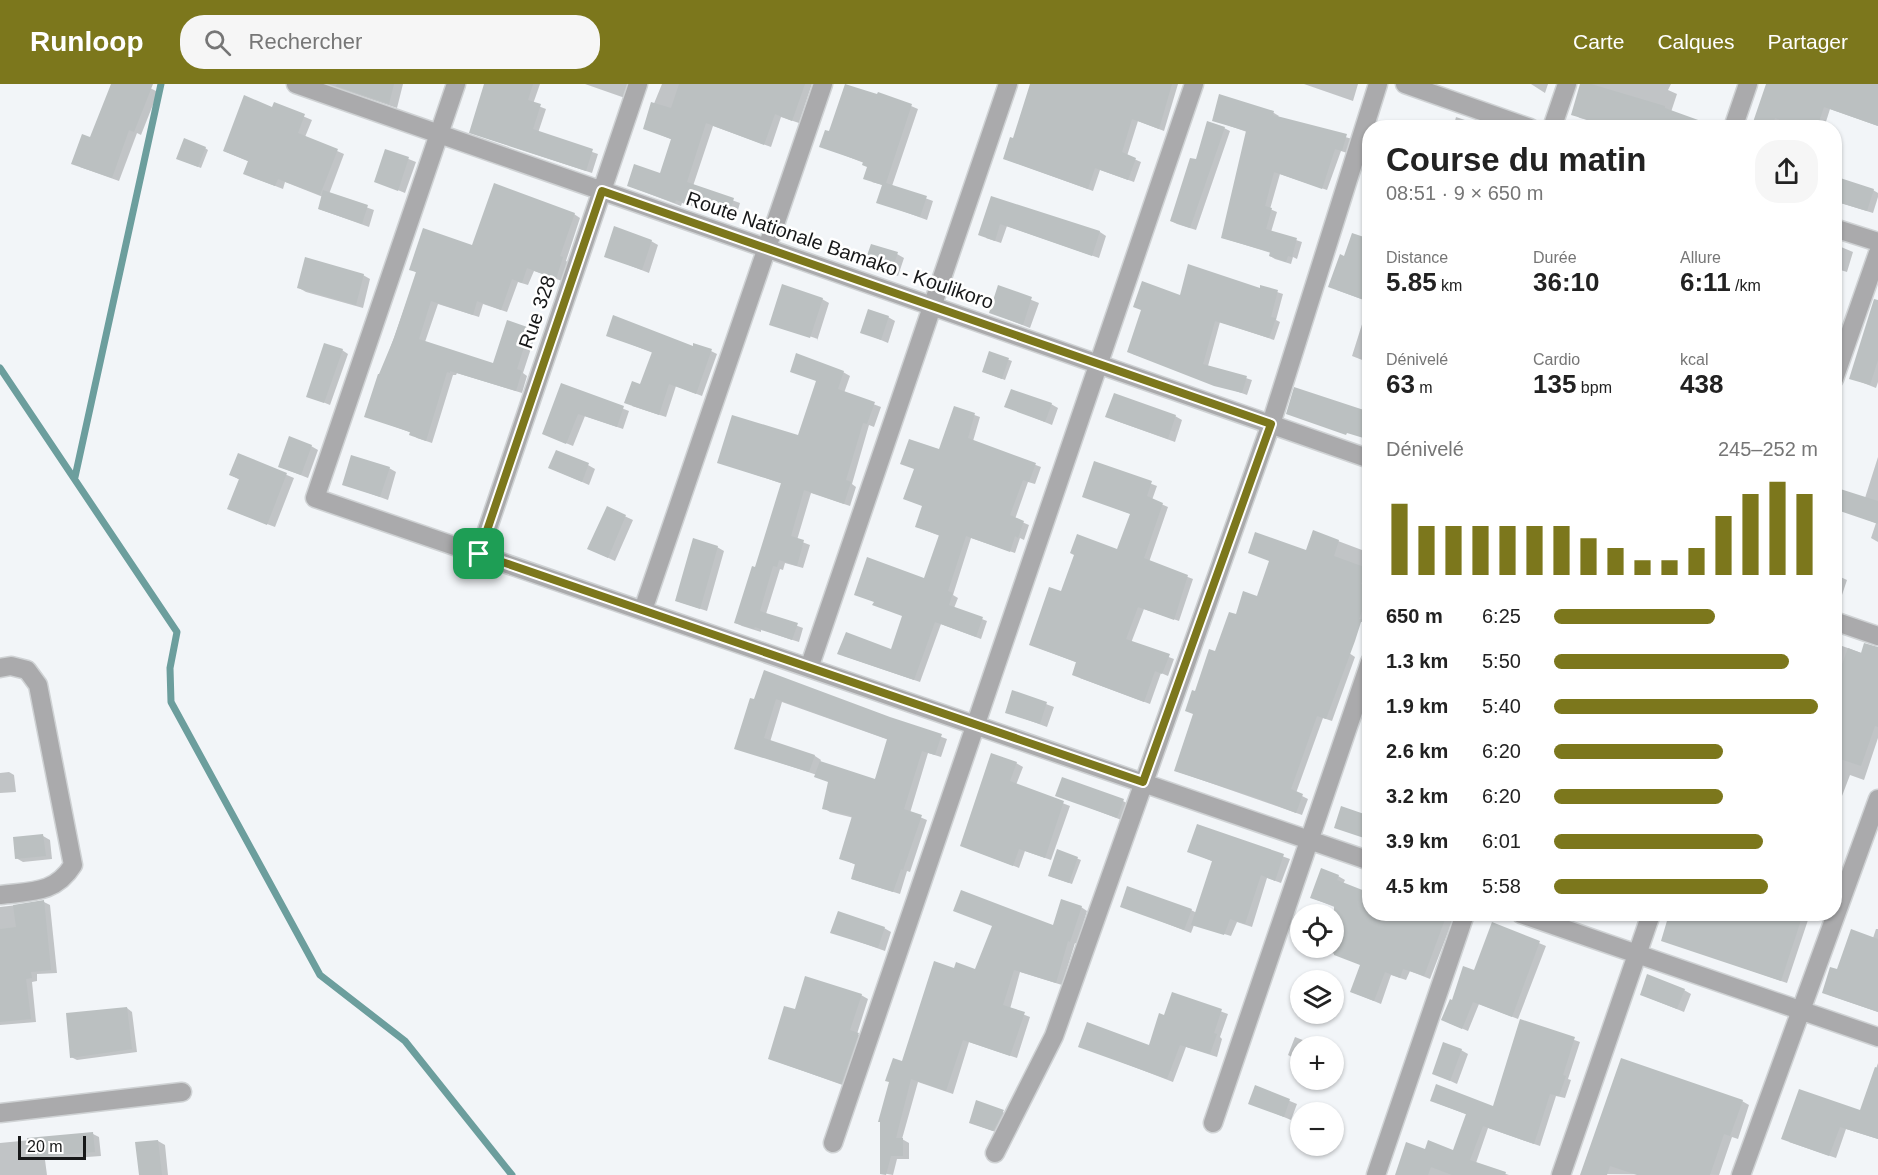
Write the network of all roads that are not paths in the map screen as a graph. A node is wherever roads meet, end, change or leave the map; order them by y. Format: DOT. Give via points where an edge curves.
graph roads {
  1 [pos="296,84"];
  2 [pos="456,84"];
  3 [pos="638,84"];
  4 [pos="823,84"];
  5 [pos="1008,84"];
  6 [pos="1194,84"];
  7 [pos="1378,84"];
  8 [pos="1405,84"];
  9 [pos="1567,84"];
  10 [pos="1748,84"];
  11 [pos="1367,120"];
  12 [pos="1507,120"];
  13 [pos="1555,120"];
  14 [pos="1736,120"];
  15 [pos="439,134"];
  16 [pos="1362,135"];
  17 [pos="602,191"];
  18 [pos="1842,231"];
  19 [pos="1878,242"];
  20 [pos="767,249"];
  21 [pos="1878,253"];
  22 [pos="933,306"];
  23 [pos="1842,356"];
  24 [pos="1098,364"];
  25 [pos="1271,424"];
  26 [pos="1362,456"];
  27 [pos="479,554"];
  28 [pos="643,610"];
  29 [pos="1842,624"];
  30 [pos="1878,636"];
  31 [pos="0,668"];
  32 [pos="809,668"];
  33 [pos="1362,686"];
  34 [pos="975,725"];
  35 [pos="1143,782"];
  36 [pos="1878,799"];
  37 [pos="1309,840"];
  38 [pos="1362,858"];
  39 [pos="0,894"];
  40 [pos="1842,899"];
  41 [pos="1463,921"];
  42 [pos="1542,921"];
  43 [pos="1648,921"];
  44 [pos="1834,921"];
  45 [pos="1637,953"];
  46 [pos="1801,1012"];
  47 [pos="1878,1037"];
  48 [pos="182,1092"];
  49 [pos="0,1113"];
  50 [pos="1212,1123"];
  51 [pos="833,1143"];
  52 [pos="995,1153"];
  53 [pos="1376,1175"];
  54 [pos="1561,1175"];
  55 [pos="1741,1175"];
  1 -- 15 [label="street, Route Nationale Bamako - Koulikoro"];
  2 -- 15 [label="street"];
  3 -- 17 [label="street, Rue 328"];
  4 -- 20 [label="street"];
  5 -- 22 [label="street"];
  6 -- 24 [label="street"];
  7 -- 11 [label="street"];
  8 -- 12 [label="street"];
  9 -- 13 [label="street"];
  10 -- 14 [label="street"];
  15 -- 17 [label="street, Route Nationale Bamako - Koulikoro"];
  15 -- 27 [label="street" via="315,498"];
  16 -- 25 [label="street"];
  17 -- 20 [label="street, Route Nationale Bamako - Koulikoro"];
  17 -- 27 [label="street, Rue 328"];
  18 -- 19 [label="street"];
  20 -- 22 [label="street, Route Nationale Bamako - Koulikoro"];
  20 -- 28 [label="street"];
  21 -- 23 [label="street"];
  22 -- 24 [label="street, Route Nationale Bamako - Koulikoro"];
  22 -- 32 [label="street"];
  24 -- 25 [label="street, Route Nationale Bamako - Koulikoro"];
  24 -- 34 [label="street"];
  25 -- 26 [label="street, Route Nationale Bamako - Koulikoro"];
  25 -- 35 [label="street"];
  27 -- 28 [label="street"];
  28 -- 32 [label="street"];
  29 -- 30 [label="street"];
  31 -- 39 [label="street" via="27,669 38,685 73,865 65,877 45,890"];
  32 -- 34 [label="street"];
  33 -- 37 [label="street"];
  34 -- 35 [label="street"];
  34 -- 51 [label="street"];
  35 -- 37 [label="street"];
  35 -- 52 [label="street" via="1054,1036"];
  36 -- 40 [label="street"];
  37 -- 38 [label="street"];
  37 -- 50 [label="street"];
  41 -- 53 [label="street"];
  42 -- 45 [label="street"];
  43 -- 45 [label="street"];
  44 -- 46 [label="street"];
  45 -- 46 [label="street"];
  45 -- 54 [label="street"];
  46 -- 47 [label="street"];
  46 -- 55 [label="street"];
  48 -- 49 [label="street"];
}
